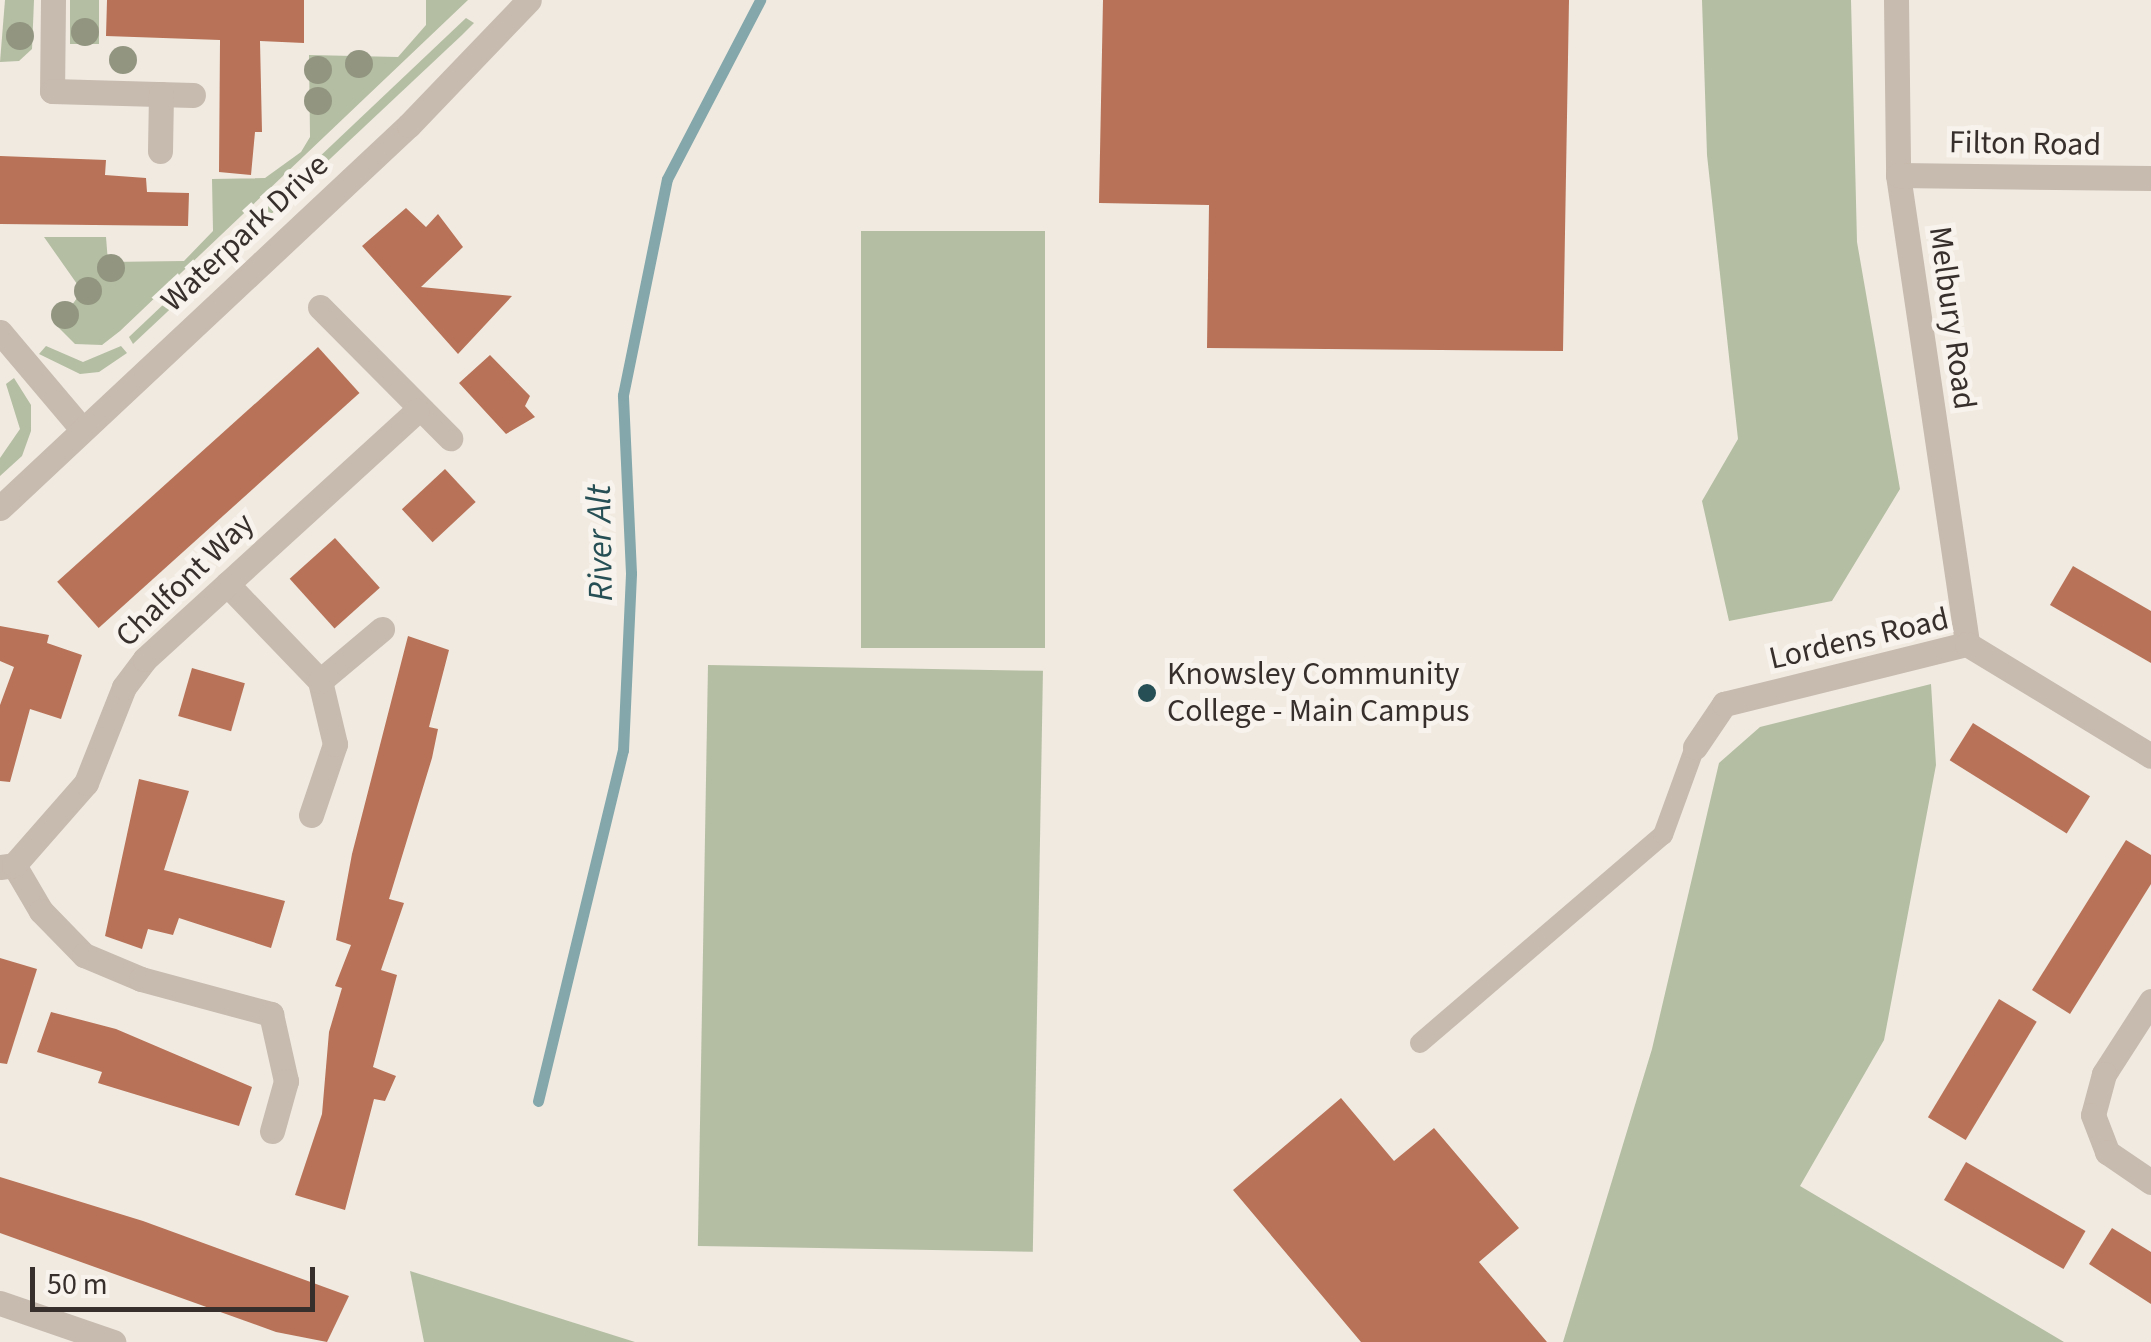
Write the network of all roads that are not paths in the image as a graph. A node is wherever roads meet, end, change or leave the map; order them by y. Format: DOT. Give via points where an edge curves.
graph roads {
  1 [pos="53,0"];
  2 [pos="529,0"];
  3 [pos="1896,0"];
  4 [pos="161,94"];
  5 [pos="193,95"];
  6 [pos="160,151"];
  7 [pos="1898,175"];
  8 [pos="2151,178"];
  9 [pos="320,306"];
  10 [pos="0,332"];
  11 [pos="417,411"];
  12 [pos="82,429"];
  13 [pos="450,438"];
  14 [pos="0,508"];
  15 [pos="227,584"];
  16 [pos="382,630"];
  17 [pos="1967,644"];
  18 [pos="320,681"];
  19 [pos="1696,747"];
  20 [pos="2151,756"];
  21 [pos="311,815"];
  22 [pos="7,866"];
  23 [pos="2151,1002"];
  24 [pos="1420,1043"];
  25 [pos="272,1131"];
  26 [pos="2151,1182"];
  27 [pos="0,1303"];
  28 [pos="113,1342"];
  1 -- 4 [label="street" via="52,91"];
  2 -- 12 [label="street, Waterpark Drive" via="409,126"];
  3 -- 7 [label="street, Melbury Road"];
  4 -- 5 [label="street"];
  4 -- 6 [label="street"];
  7 -- 8 [label="street, Filton Road"];
  7 -- 17 [label="street, Melbury Road"];
  9 -- 11 [label="street"];
  10 -- 12 [label="street"];
  11 -- 13 [label="street"];
  11 -- 15 [label="street, Chalfont Way"];
  12 -- 14 [label="street, Waterpark Drive"];
  15 -- 18 [label="street"];
  15 -- 22 [label="street, Chalfont Way" via="124,687 86,783"];
  16 -- 18 [label="street"];
  17 -- 19 [label="street, Lordens Road" via="1724,704"];
  17 -- 20 [label="street, Lordens Road"];
  18 -- 21 [label="street" via="335,744"];
  19 -- 24 [label="lane" via="1663,835"];
  22 -- 25 [label="street" via="84,954 141,979 271,1014 286,1082"];
  23 -- 26 [label="street" via="2104,1074 2093,1116 2107,1152"];
  27 -- 28 [label="street"];
}
